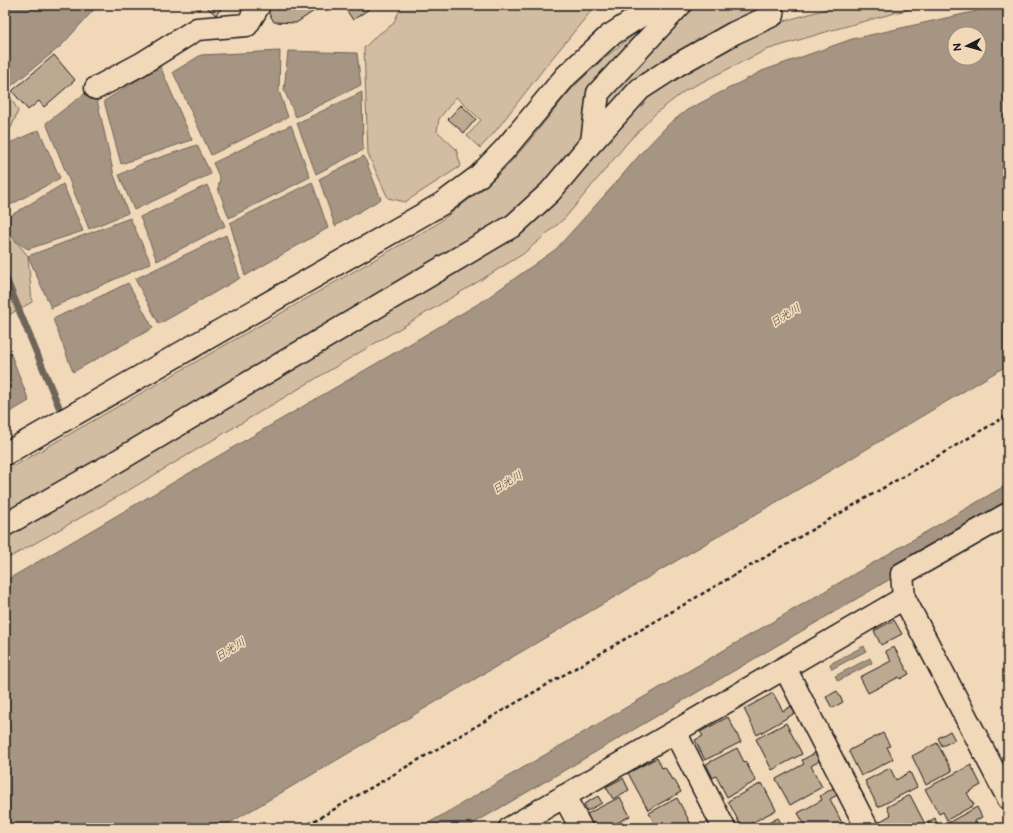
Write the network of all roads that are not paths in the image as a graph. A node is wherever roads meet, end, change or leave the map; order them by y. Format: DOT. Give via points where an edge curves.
graph roads {
  1 [pos="259,5"];
  2 [pos="655,5"];
  3 [pos="680,5"];
  4 [pos="773,15"];
  5 [pos="96,88"];
  6 [pos="592,142"];
  7 [pos="5,454"];
  8 [pos="1008,514"];
  9 [pos="5,525"];
  10 [pos="904,598"];
  11 [pos="785,668"];
  12 [pos="675,732"];
  13 [pos="564,796"];
  14 [pos="1008,798"];
  15 [pos="510,828"];
  16 [pos="581,828"];
  17 [pos="724,828"];
  18 [pos="866,828"];
  1 -- 5 [label="street" via="247,25 197,29"];
  2 -- 7 [label="street" via="610,36 566,76 479,176 443,203"];
  3 -- 6 [label="street" via="598,93"];
  4 -- 6 [label="street" via="715,43 640,89"];
  6 -- 9 [label="street" via="550,192 514,225 121,459"];
  8 -- 10 [label="street" via="902,574"];
  10 -- 11 [label="street"];
  10 -- 14 [label="street"];
  11 -- 12 [label="street"];
  11 -- 18 [label="street"];
  12 -- 13 [label="street"];
  12 -- 17 [label="street"];
  13 -- 15 [label="street"];
  13 -- 16 [label="street"];
}
